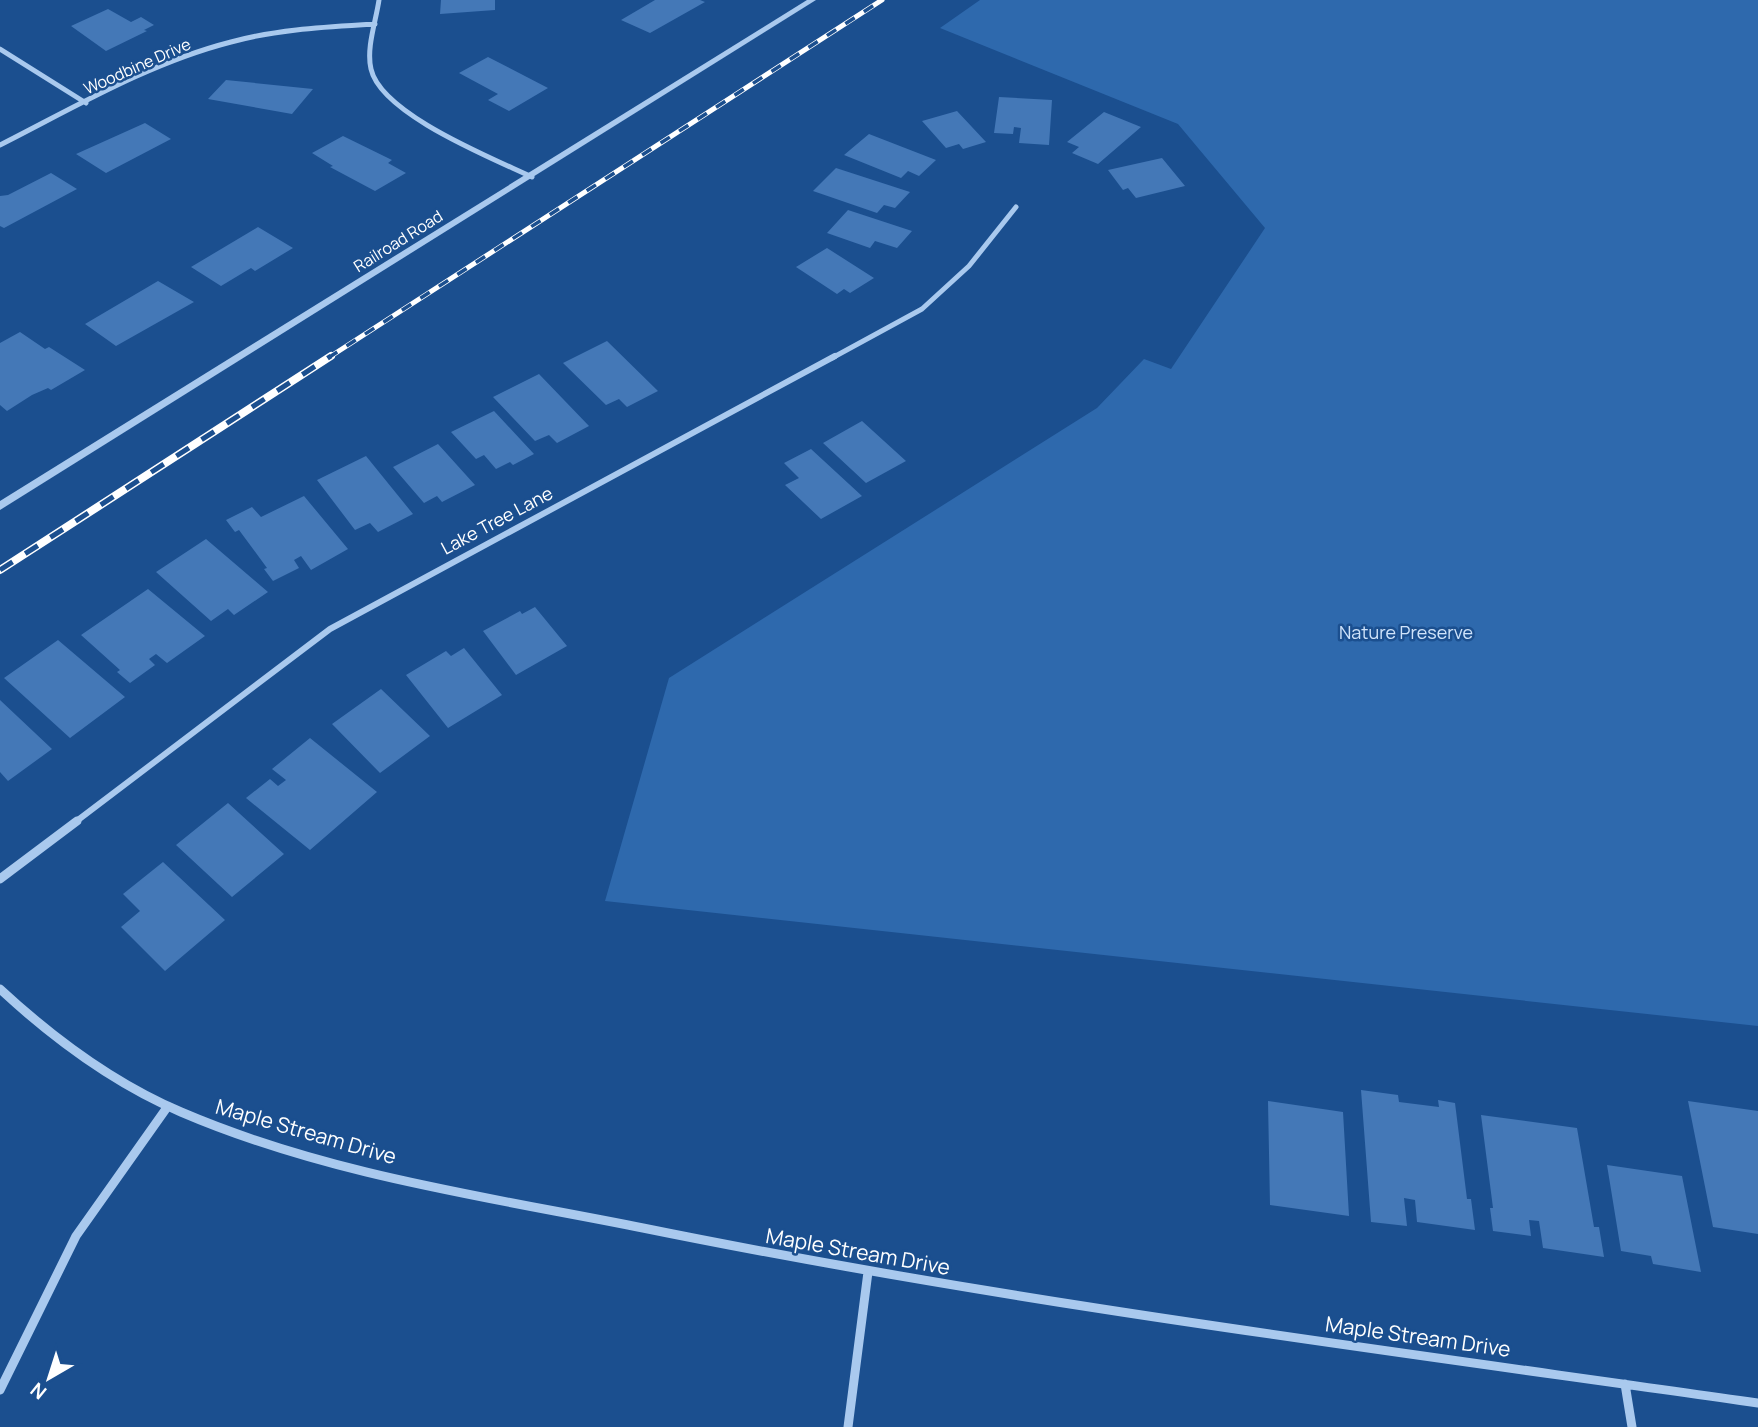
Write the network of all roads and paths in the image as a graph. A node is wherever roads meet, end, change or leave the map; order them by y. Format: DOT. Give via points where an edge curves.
graph roads {
  1 [pos="379,0"];
  2 [pos="812,0"];
  3 [pos="375,24"];
  4 [pos="0,49"];
  5 [pos="86,103"];
  6 [pos="0,145"];
  7 [pos="532,177"];
  8 [pos="1016,207"];
  9 [pos="0,506"];
  10 [pos="0,880"];
  11 [pos="0,989"];
  12 [pos="168,1106"];
  13 [pos="868,1272"];
  14 [pos="1625,1384"];
  15 [pos="0,1390"];
  16 [pos="1758,1403"];
  17 [pos="848,1427"];
  18 [pos="1632,1427"];
  1 -- 3 [label="street"];
  2 -- 7 [label="street, Railroad Road"];
  3 -- 5 [label="street, Woodbine Drive" via="290,30 213,46"];
  3 -- 7 [label="street" via="371,72 386,99 410,116"];
  4 -- 5 [label="street"];
  5 -- 6 [label="street, Woodbine Drive"];
  7 -- 9 [label="street, Railroad Road"];
  8 -- 10 [label="street, Lake Tree Lane" via="969,266 922,309 330,629"];
  11 -- 12 [label="street, Maple Stream Drive" via="112,1077"];
  12 -- 13 [label="street, Maple Stream Drive" via="252,1138 381,1173 761,1254"];
  12 -- 15 [label="street" via="76,1236"];
  13 -- 14 [label="street, Maple Stream Drive"];
  13 -- 17 [label="street"];
  14 -- 16 [label="street, Maple Stream Drive"];
  14 -- 18 [label="street"];
}
